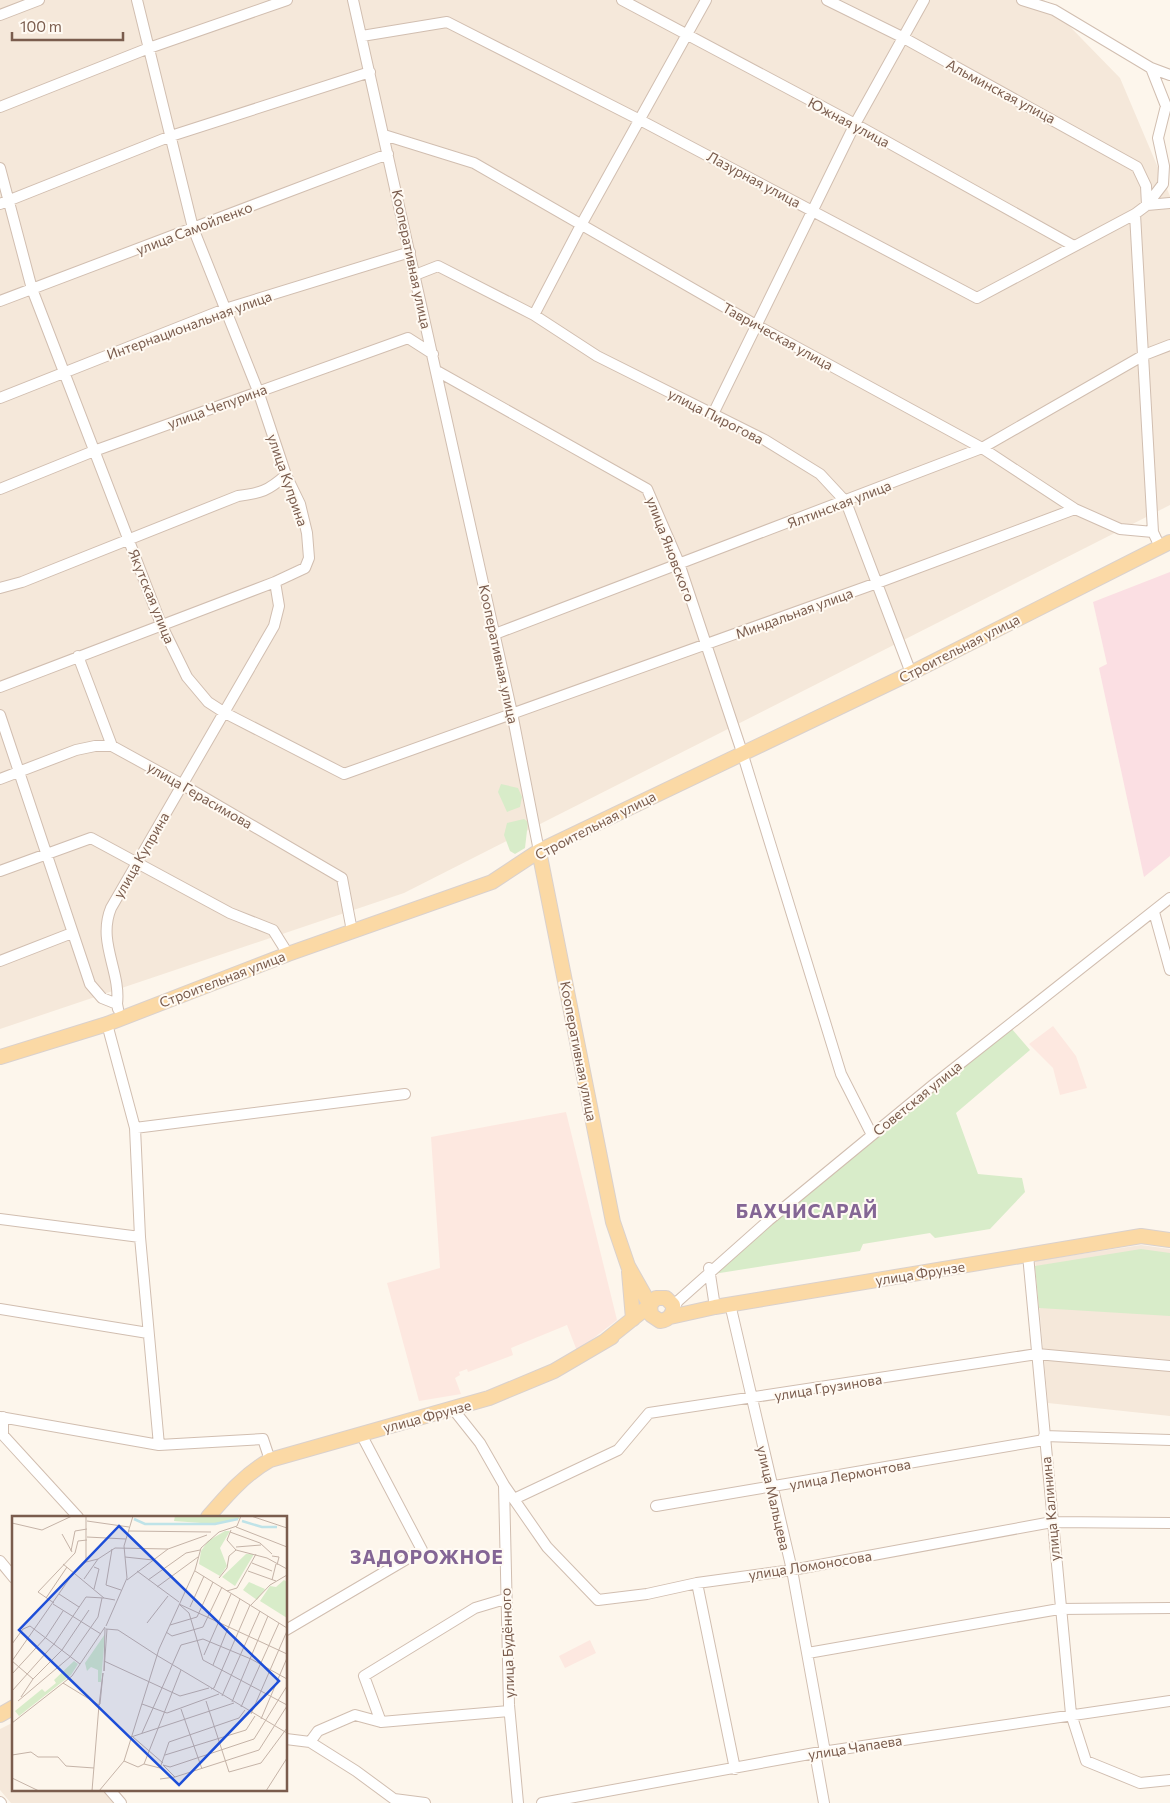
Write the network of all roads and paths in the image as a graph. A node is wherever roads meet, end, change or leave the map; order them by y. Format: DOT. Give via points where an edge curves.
graph roads {
  1 [pos="39,0"];
  2 [pos="137,0"];
  3 [pos="287,0"];
  4 [pos="353,0"];
  5 [pos="622,0"];
  6 [pos="706,0"];
  7 [pos="827,0"];
  8 [pos="924,0"];
  9 [pos="1022,0"];
  10 [pos="0,14"];
  11 [pos="362,36"];
  12 [pos="687,36"];
  13 [pos="902,37"];
  14 [pos="149,48"];
  15 [pos="1151,68"];
  16 [pos="370,72"];
  17 [pos="1170,76"];
  18 [pos="0,107"];
  19 [pos="640,120"];
  20 [pos="855,124"];
  21 [pos="171,136"];
  22 [pos="384,136"];
  23 [pos="388,154"];
  24 [pos="0,168"];
  25 [pos="1170,202"];
  26 [pos="4,203"];
  27 [pos="1147,206"];
  28 [pos="812,209"];
  29 [pos="1135,214"];
  30 [pos="581,224"];
  31 [pos="193,228"];
  32 [pos="1074,246"];
  33 [pos="410,252"];
  34 [pos="415,275"];
  35 [pos="32,289"];
  36 [pos="0,301"];
  37 [pos="226,309"];
  38 [pos="534,315"];
  39 [pos="756,325"];
  40 [pos="1170,345"];
  41 [pos="433,354"];
  42 [pos="1144,355"];
  43 [pos="437,371"];
  44 [pos="64,372"];
  45 [pos="258,391"];
  46 [pos="0,398"];
  47 [pos="713,414"];
  48 [pos="982,448"];
  49 [pos="94,451"];
  50 [pos="286,475"];
  51 [pos="0,489"];
  52 [pos="846,502"];
  53 [pos="1075,509"];
  54 [pos="1152,532"];
  55 [pos="128,538"];
  56 [pos="1165,545"];
  57 [pos="678,563"];
  58 [pos="275,582"];
  59 [pos="877,583"];
  60 [pos="0,588"];
  61 [pos="161,624"];
  62 [pos="495,634"];
  63 [pos="706,644"];
  64 [pos="78,656"];
  65 [pos="910,673"];
  66 [pos="0,687"];
  67 [pos="224,713"];
  68 [pos="512,713"];
  69 [pos="0,715"];
  70 [pos="112,746"];
  71 [pos="742,752"];
  72 [pos="18,772"];
  73 [pos="0,779"];
  74 [pos="183,785"];
  75 [pos="539,851"];
  76 [pos="47,854"];
  77 [pos="136,861"];
  78 [pos="0,871"];
  79 [pos="1170,898"];
  80 [pos="1154,912"];
  81 [pos="352,931"];
  82 [pos="72,933"];
  83 [pos="288,954"];
  84 [pos="0,961"];
  85 [pos="1170,970"];
  86 [pos="114,1015"];
  87 [pos="0,1057"];
  88 [pos="405,1094"];
  89 [pos="135,1128"];
  90 [pos="871,1132"];
  91 [pos="0,1219"];
  92 [pos="140,1237"];
  93 [pos="1170,1240"];
  94 [pos="1028,1255"];
  95 [pos="628,1266"];
  96 [pos="709,1269"];
  97 [pos="730,1304"];
  98 [pos="664,1307"];
  99 [pos="715,1307"];
  100 [pos="0,1309"];
  101 [pos="633,1319"];
  102 [pos="148,1333"];
  103 [pos="605,1341"];
  104 [pos="1037,1354"];
  105 [pos="1170,1366"];
  106 [pos="751,1399"];
  107 [pos="453,1409"];
  108 [pos="1,1417"];
  109 [pos="361,1434"];
  110 [pos="1044,1438"];
  111 [pos="1170,1440"];
  112 [pos="159,1445"];
  113 [pos="270,1460"];
  114 [pos="504,1485"];
  115 [pos="771,1487"];
  116 [pos="514,1500"];
  117 [pos="656,1506"];
  118 [pos="77,1516"];
  119 [pos="209,1516"];
  120 [pos="1052,1522"];
  121 [pos="1170,1523"];
  122 [pos="0,1561"];
  123 [pos="792,1570"];
  124 [pos="12,1576"];
  125 [pos="697,1583"];
  126 [pos="505,1599"];
  127 [pos="1170,1608"];
  128 [pos="1059,1609"];
  129 [pos="288,1629"];
  130 [pos="808,1653"];
  131 [pos="1170,1701"];
  132 [pos="12,1708"];
  133 [pos="509,1711"];
  134 [pos="1071,1714"];
  135 [pos="0,1715"];
  136 [pos="382,1722"];
  137 [pos="288,1739"];
  138 [pos="310,1742"];
  139 [pos="820,1752"];
  140 [pos="735,1769"];
  141 [pos="1170,1780"];
  142 [pos="110,1790"];
  143 [pos="391,1801"];
  144 [pos="121,1803"];
  145 [pos="425,1803"];
  146 [pos="518,1803"];
  147 [pos="542,1803"];
  148 [pos="824,1803"];
  1 -- 10 [label="street"];
  2 -- 14 [label="street, улица Куприна"];
  3 -- 14 [label="street"];
  4 -- 11 [label="street, Кооперативная улица"];
  5 -- 12 [label="street, Южная улица"];
  6 -- 12 [label="street"];
  7 -- 13 [label="street, Альминская улица"];
  8 -- 13 [label="street"];
  9 -- 15 [label="street" via="1054,10"];
  11 -- 16 [label="street, Кооперативная улица"];
  11 -- 19 [label="street, Лазурная улица" via="446,22"];
  12 -- 19 [label="street"];
  12 -- 20 [label="street, Южная улица"];
  13 -- 20 [label="street"];
  13 -- 27 [label="street, Альминская улица" via="1137,167 1146,186"];
  14 -- 18 [label="street"];
  14 -- 21 [label="street, улица Куприна"];
  15 -- 17 [label="street"];
  15 -- 27 [label="street" via="1166,106 1158,138 1164,166 1162,184"];
  16 -- 21 [label="street"];
  16 -- 22 [label="street, Кооперативная улица"];
  19 -- 28 [label="street, Лазурная улица"];
  19 -- 30 [label="street"];
  20 -- 28 [label="street"];
  20 -- 32 [label="street, Южная улица"];
  21 -- 26 [label="street"];
  21 -- 31 [label="street, улица Куприна"];
  22 -- 23 [label="street, Кооперативная улица"];
  22 -- 30 [label="street, Таврическая улица" via="474,163"];
  23 -- 31 [label="street, улица Самойленко"];
  23 -- 33 [label="street, Кооперативная улица"];
  24 -- 26 [label="street, Якутская улица"];
  25 -- 27 [label="street"];
  26 -- 35 [label="street, Якутская улица"];
  27 -- 29 [label="street, Лазурная улица"];
  28 -- 32 [label="street, Лазурная улица" via="976,298"];
  28 -- 39 [label="street"];
  29 -- 32 [label="street, Лазурная улица"];
  29 -- 42 [label="street"];
  30 -- 38 [label="street"];
  30 -- 39 [label="street, Таврическая улица"];
  31 -- 35 [label="street, улица Самойленко"];
  31 -- 37 [label="street, улица Куприна"];
  33 -- 34 [label="street, Кооперативная улица"];
  33 -- 37 [label="street, Интернациональная улица"];
  34 -- 38 [label="street, улица Пирогова" via="438,266"];
  34 -- 41 [label="street, Кооперативная улица"];
  35 -- 36 [label="street, улица Самойленко"];
  35 -- 44 [label="street, Якутская улица"];
  37 -- 44 [label="street, Интернациональная улица"];
  37 -- 45 [label="street, улица Куприна"];
  38 -- 47 [label="street, улица Пирогова" via="597,356"];
  39 -- 47 [label="street"];
  39 -- 48 [label="street, Таврическая улица"];
  40 -- 42 [label="street, Ялтинская улица"];
  41 -- 43 [label="street, Кооперативная улица"];
  41 -- 45 [label="street, улица Чепурина" via="408,338"];
  42 -- 48 [label="street, Ялтинская улица"];
  42 -- 54 [label="street"];
  43 -- 57 [label="street, улица Яновского" via="647,489"];
  43 -- 62 [label="street, Кооперативная улица"];
  44 -- 46 [label="street, Интернациональная улица"];
  44 -- 49 [label="street, Якутская улица"];
  45 -- 49 [label="street, улица Чепурина"];
  45 -- 50 [label="street, улица Куприна"];
  47 -- 52 [label="street, улица Пирогова" via="765,440 820,474"];
  48 -- 52 [label="street, Ялтинская улица"];
  48 -- 53 [label="street, Таврическая улица"];
  49 -- 51 [label="street, улица Чепурина"];
  49 -- 55 [label="street, Якутская улица"];
  50 -- 55 [label="street" via="261,493 238,496"];
  50 -- 58 [label="street, улица Куприна" via="300,504 309,558 305,568"];
  52 -- 57 [label="street, Ялтинская улица"];
  52 -- 59 [label="street, улица Пирогова"];
  53 -- 54 [label="street, Таврическая улица" via="1120,529"];
  53 -- 59 [label="street, Миндальная улица"];
  54 -- 56 [label="street"];
  55 -- 60 [label="street"];
  55 -- 61 [label="street, Якутская улица"];
  56 -- 65 [label="main road, Строительная улица"];
  57 -- 62 [label="street, Ялтинская улица"];
  57 -- 63 [label="street, улица Яновского"];
  58 -- 61 [label="street"];
  58 -- 67 [label="street, улица Куприна" via="279,606 274,626"];
  59 -- 63 [label="street, Миндальная улица"];
  59 -- 65 [label="street, улица Пирогова"];
  61 -- 64 [label="street"];
  61 -- 67 [label="street, Якутская улица" via="187,677 203,697"];
  62 -- 68 [label="street, Кооперативная улица"];
  63 -- 68 [label="street, Миндальная улица"];
  63 -- 71 [label="street, улица Яновского"];
  64 -- 66 [label="street"];
  64 -- 70 [label="street"];
  65 -- 71 [label="main road, Строительная улица"];
  67 -- 68 [label="street, Якутская улица" via="344,774"];
  67 -- 74 [label="street, улица Куприна"];
  68 -- 75 [label="street, Кооперативная улица"];
  69 -- 72 [label="street"];
  70 -- 72 [label="street" via="76,750"];
  70 -- 74 [label="street, улица Герасимова"];
  71 -- 75 [label="main road, Строительная улица"];
  71 -- 90 [label="street, улица Яновского" via="841,1074"];
  72 -- 73 [label="street"];
  72 -- 76 [label="street"];
  74 -- 77 [label="street, улица Куприна"];
  74 -- 81 [label="street, улица Герасимова" via="342,878"];
  75 -- 81 [label="main road, Строительная улица" via="492,882"];
  75 -- 95 [label="main road, Кооперативная улица" via="613,1222"];
  76 -- 77 [label="street" via="91,838"];
  76 -- 78 [label="street"];
  76 -- 82 [label="street"];
  77 -- 83 [label="street" via="230,913 273,930"];
  77 -- 86 [label="street, улица Куприна" via="111,908 105,928 118,993"];
  79 -- 80 [label="street, Советская улица"];
  80 -- 85 [label="street"];
  80 -- 90 [label="street, Советская улица" via="944,1072"];
  81 -- 83 [label="main road, Строительная улица"];
  82 -- 84 [label="street"];
  82 -- 86 [label="street" via="90,984"];
  83 -- 86 [label="main road, Строительная улица"];
  86 -- 87 [label="main road, Строительная улица"];
  86 -- 89 [label="street, улица Куприна"];
  88 -- 89 [label="street"];
  89 -- 92 [label="street, улица Куприна"];
  90 -- 96 [label="street, Советская улица"];
  91 -- 92 [label="street"];
  92 -- 102 [label="street, улица Куприна"];
  93 -- 94 [label="main road, улица Фрунзе" via="1141,1236"];
  94 -- 97 [label="main road, улица Фрунзе"];
  94 -- 104 [label="street, улица Калинина"];
  95 -- 98 [label="main road, Кооперативная улица"];
  95 -- 101 [label="main road"];
  96 -- 98 [label="street, Советская улица" via="678,1300"];
  96 -- 99 [label="street"];
  97 -- 99 [label="main road, улица Фрунзе"];
  97 -- 106 [label="street, улица Мальцева"];
  98 -- 99 [label="main road, улица Фрунзе"];
  98 -- 101 [label="main road"];
  98 -- 103 [label="main road, улица Фрунзе"];
  100 -- 102 [label="street"];
  101 -- 103 [label="main road"];
  102 -- 112 [label="street, улица Куприна"];
  103 -- 107 [label="main road, улица Фрунзе" via="520,1387"];
  104 -- 105 [label="street, улица Грузинова"];
  104 -- 106 [label="street, улица Грузинова"];
  104 -- 110 [label="street, улица Калинина"];
  106 -- 115 [label="street, улица Мальцева"];
  106 -- 116 [label="street, улица Грузинова" via="649,1413 618,1450"];
  107 -- 109 [label="main road, улица Фрунзе"];
  107 -- 114 [label="street, улица Будённого" via="480,1443"];
  108 -- 112 [label="street"];
  108 -- 118 [label="street" via="3,1435"];
  109 -- 113 [label="main road, улица Фрунзе"];
  109 -- 129 [label="street" via="422,1550"];
  110 -- 111 [label="street, улица Лермонтова"];
  110 -- 115 [label="street, улица Лермонтова"];
  110 -- 120 [label="street, улица Калинина"];
  112 -- 113 [label="street" via="263,1439"];
  113 -- 119 [label="main road, улица Фрунзе" via="237,1484"];
  114 -- 116 [label="street, улица Ломоносова"];
  114 -- 126 [label="street, улица Будённого"];
  115 -- 117 [label="street, улица Лермонтова"];
  115 -- 123 [label="street, улица Мальцева"];
  116 -- 125 [label="street, улица Ломоносова" via="547,1547 598,1600"];
  120 -- 121 [label="street, улица Ломоносова"];
  120 -- 123 [label="street, улица Ломоносова"];
  120 -- 128 [label="street, улица Калинина"];
  122 -- 124 [label="street"];
  123 -- 125 [label="street, улица Ломоносова"];
  123 -- 130 [label="street, улица Мальцева"];
  125 -- 140 [label="street"];
  126 -- 133 [label="street, улица Будённого"];
  126 -- 136 [label="street" via="475,1608 364,1676"];
  127 -- 128 [label="street"];
  128 -- 130 [label="street"];
  128 -- 134 [label="street, улица Калинина"];
  130 -- 139 [label="street, улица Мальцева"];
  131 -- 134 [label="street, улица Чапаева"];
  132 -- 135 [label="main road"];
  133 -- 136 [label="street"];
  133 -- 146 [label="street, улица Будённого"];
  134 -- 139 [label="street, улица Чапаева"];
  134 -- 141 [label="street, улица Калинина" via="1086,1761 1140,1784"];
  136 -- 138 [label="street" via="355,1715 318,1731"];
  137 -- 138 [label="street"];
  138 -- 143 [label="street" via="356,1771"];
  139 -- 140 [label="street, улица Чапаева"];
  139 -- 148 [label="street, улица Мальцева"];
  140 -- 147 [label="street, улица Чапаева"];
  142 -- 144 [label="street"];
  143 -- 145 [label="street"];
}
